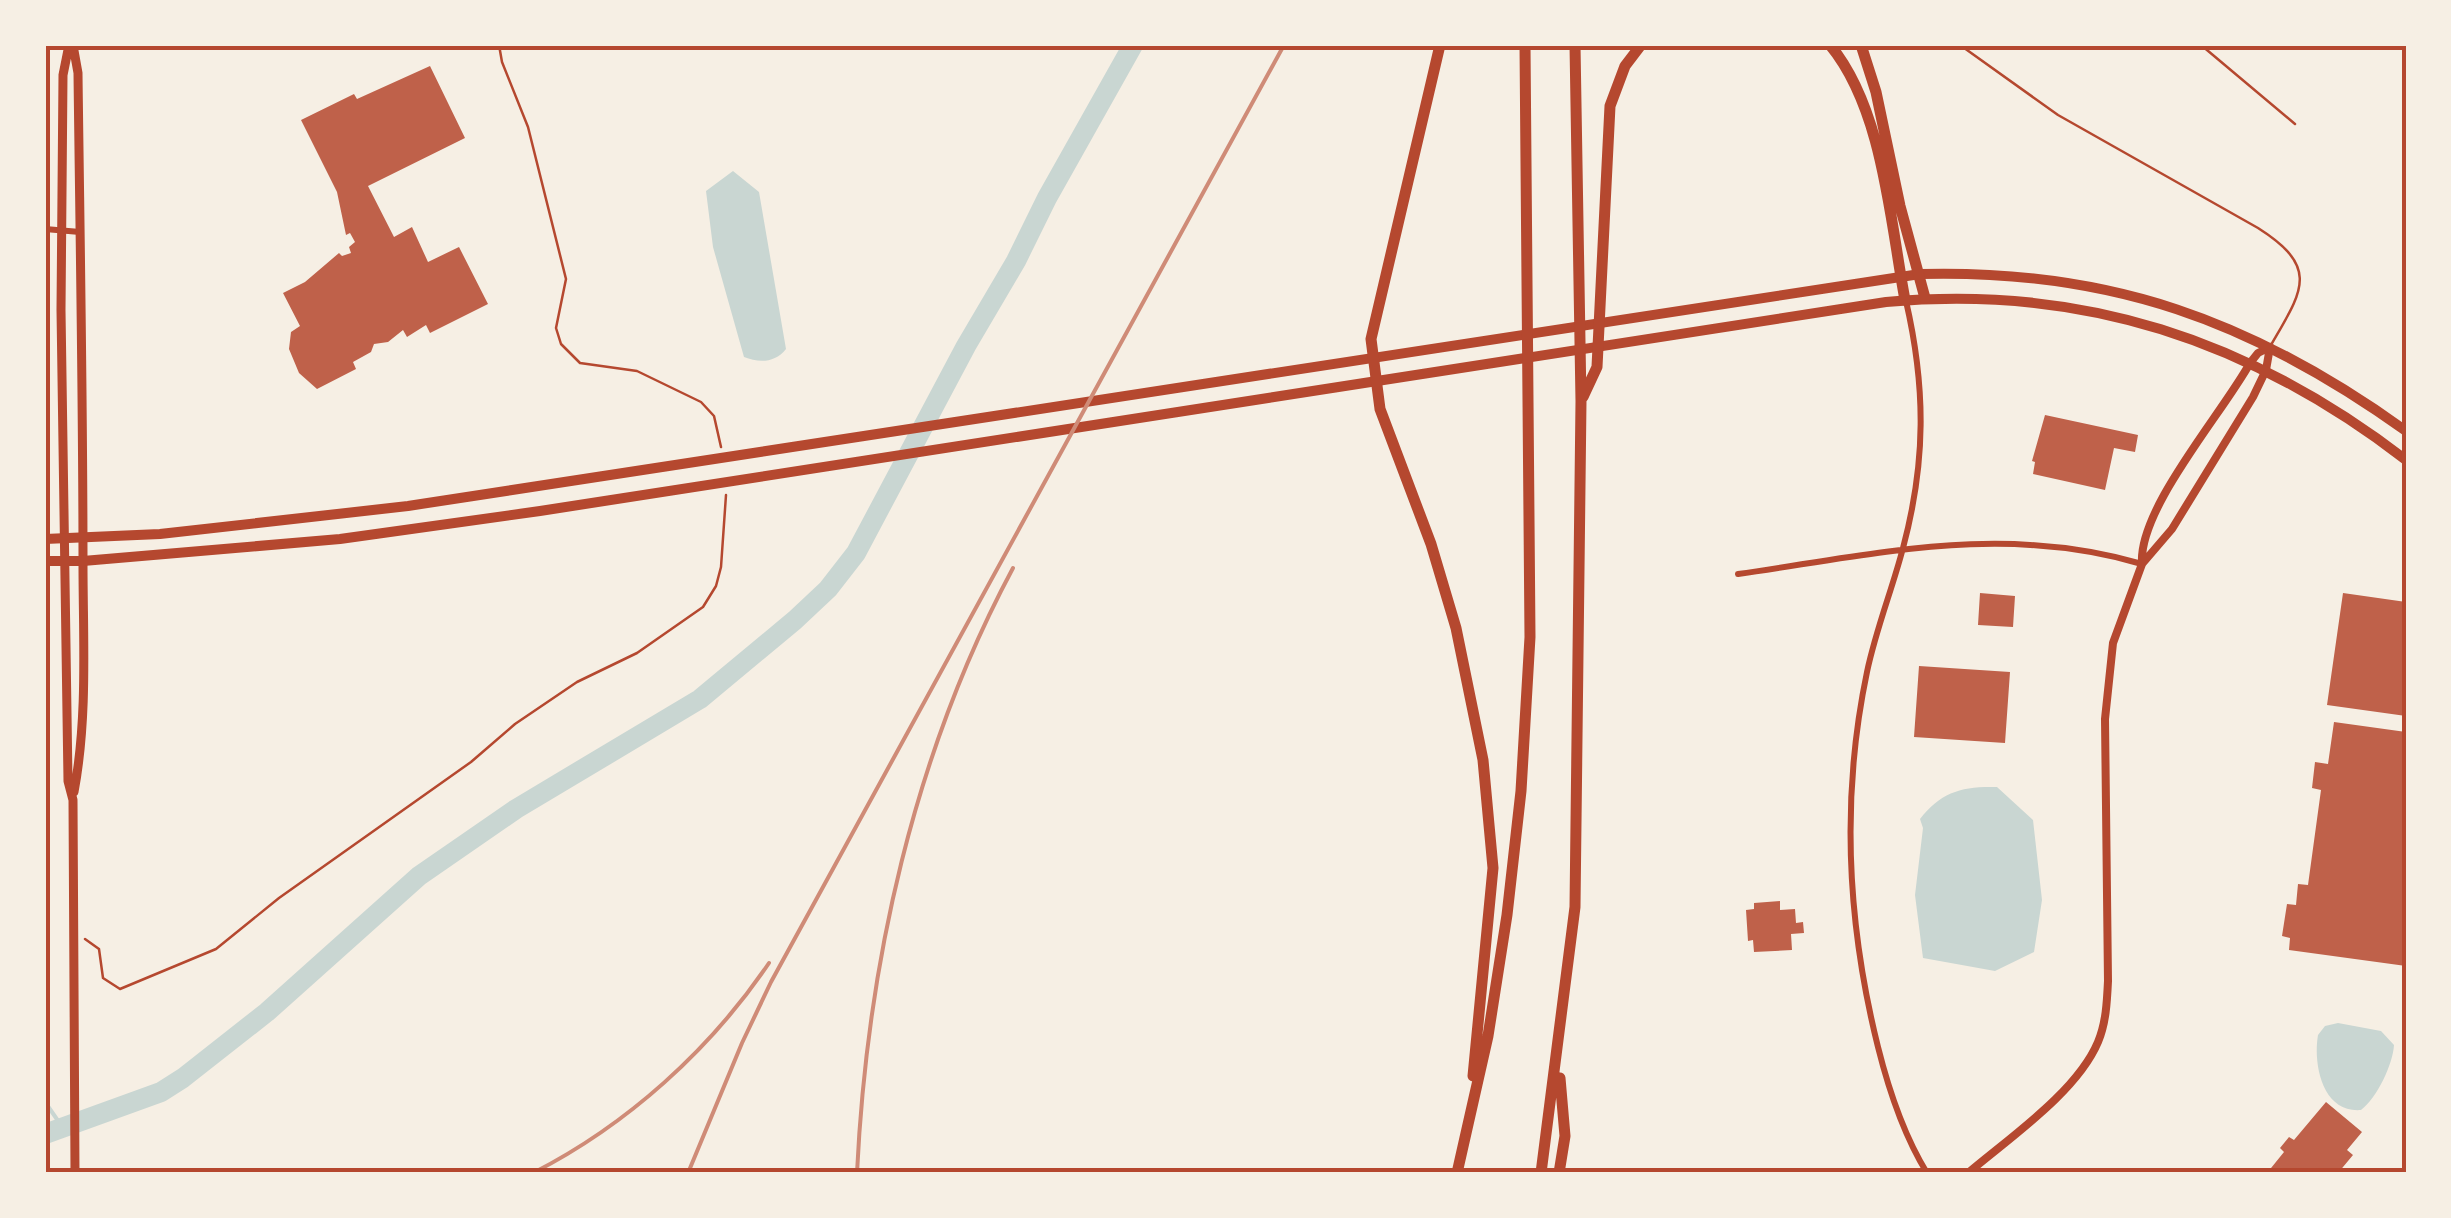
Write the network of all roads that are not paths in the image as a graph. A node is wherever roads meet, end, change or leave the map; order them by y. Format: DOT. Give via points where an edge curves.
graph roads {
  1 [pos="71,45"];
  2 [pos="1440,45"];
  3 [pos="1525,45"];
  4 [pos="1575,45"];
  5 [pos="1641,45"];
  6 [pos="1830,45"];
  7 [pos="1861,45"];
  8 [pos="1960,45"];
  9 [pos="2201,45"];
  10 [pos="2295,124"];
  11 [pos="45,229"];
  12 [pos="63,231"];
  13 [pos="80,232"];
  14 [pos="1920,274"];
  15 [pos="1900,275"];
  16 [pos="1924,298"];
  17 [pos="1905,300"];
  18 [pos="2270,347"];
  19 [pos="1373,357"];
  20 [pos="2250,363"];
  21 [pos="2266,370"];
  22 [pos="1376,381"];
  23 [pos="1581,401"];
  24 [pos="2406,430"];
  25 [pos="2406,460"];
  26 [pos="64,538"];
  27 [pos="84,538"];
  28 [pos="45,539"];
  29 [pos="1903,550"];
  30 [pos="45,561"];
  31 [pos="64,561"];
  32 [pos="83,561"];
  33 [pos="2142,564"];
  34 [pos="1738,574"];
  35 [pos="72,800"];
  36 [pos="1558,1056"];
  37 [pos="1470,1115"];
  38 [pos="75,1173"];
  39 [pos="1457,1173"];
  40 [pos="1541,1173"];
  41 [pos="1559,1173"];
  42 [pos="1927,1173"];
  43 [pos="1968,1173"];
  1 -- 12 [label="main road" via="63,75"];
  1 -- 13 [label="main road" via="78,73"];
  2 -- 19 [label="highway" via="1371,339"];
  3 -- 37 [label="highway" via="1530,636 1507,915"];
  4 -- 23 [label="highway"];
  5 -- 23 [label="highway" via="1610,106 1597,367"];
  6 -- 15 [label="highway" via="1864,101"];
  7 -- 14 [label="highway"];
  8 -- 18 [label="lane" via="2042,105 2258,228 2290,253 2302,275 2300,288"];
  9 -- 10 [label="lane"];
  11 -- 12 [label="street"];
  12 -- 13 [label="street"];
  12 -- 26 [label="main road"];
  13 -- 27 [label="main road"];
  14 -- 15 [label="main road"];
  14 -- 16 [label="highway"];
  14 -- 18 [label="main road" via="2020,274 2108,289 2184,310"];
  15 -- 17 [label="highway"];
  15 -- 19 [label="main road"];
  16 -- 17 [label="main road"];
  16 -- 20 [label="main road" via="2050,303 2140,322"];
  17 -- 22 [label="main road"];
  17 -- 29 [label="street" via="1921,379 1922,434"];
  18 -- 20 [label="street"];
  18 -- 21 [label="street"];
  18 -- 24 [label="main road"];
  19 -- 22 [label="highway"];
  19 -- 27 [label="main road" via="408,506"];
  20 -- 21 [label="main road"];
  20 -- 33 [label="street" via="2147,529"];
  21 -- 25 [label="main road"];
  21 -- 33 [label="street" via="2172,529"];
  22 -- 32 [label="main road" via="340,540"];
  22 -- 37 [label="highway" via="1456,628 1483,760 1493,868"];
  23 -- 36 [label="highway" via="1575,907"];
  26 -- 27 [label="main road"];
  26 -- 28 [label="main road"];
  26 -- 31 [label="main road"];
  27 -- 32 [label="main road"];
  29 -- 33 [label="street" via="2034,543"];
  29 -- 34 [label="street"];
  29 -- 42 [label="street" via="1859,716 1851,874 1862,976 1882,1061"];
  30 -- 31 [label="main road"];
  31 -- 32 [label="main road"];
  31 -- 35 [label="main road"];
  32 -- 35 [label="main road" via="83,698"];
  33 -- 43 [label="street" via="2108,672 2108,981 2102,1029 2067,1085"];
  35 -- 38 [label="main road"];
  36 -- 40 [label="highway"];
  36 -- 41 [label="highway" via="1565,1136"];
  37 -- 39 [label="highway"];
}
